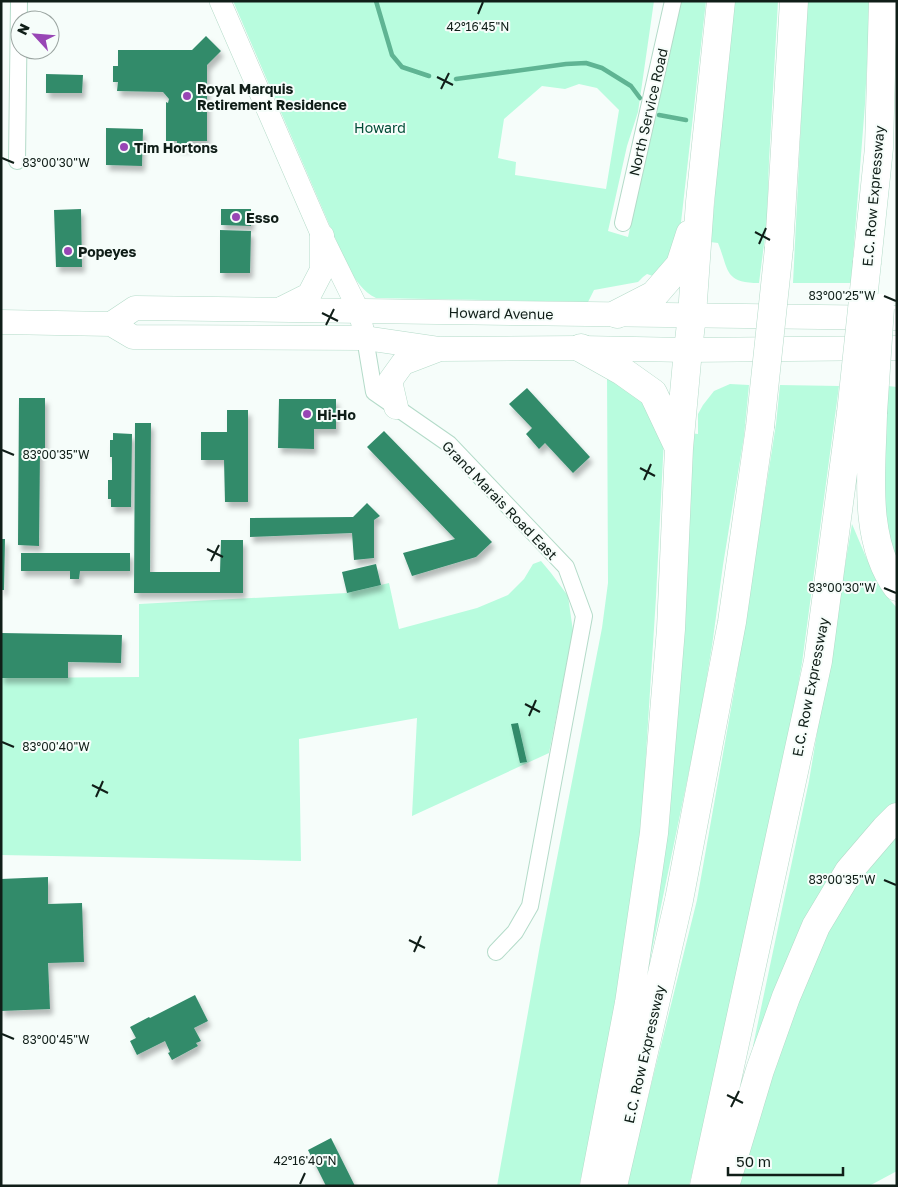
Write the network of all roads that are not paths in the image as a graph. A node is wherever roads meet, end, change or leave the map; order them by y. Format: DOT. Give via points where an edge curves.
graph roads {
  1 [pos="19,1"];
  2 [pos="220,1"];
  3 [pos="673,1"];
  4 [pos="721,1"];
  5 [pos="794,1"];
  6 [pos="883,1"];
  7 [pos="17,161"];
  8 [pos="700,202"];
  9 [pos="623,223"];
  10 [pos="322,236"];
  11 [pos="279,310"];
  12 [pos="359,311"];
  13 [pos="617,314"];
  14 [pos="692,315"];
  15 [pos="897,318"];
  16 [pos="1,322"];
  17 [pos="111,324"];
  18 [pos="365,338"];
  19 [pos="440,348"];
  20 [pos="581,348"];
  21 [pos="897,348"];
  22 [pos="688,350"];
  23 [pos="396,407"];
  24 [pos="862,413"];
  25 [pos="679,448"];
  26 [pos="897,587"];
  27 [pos="897,817"];
  28 [pos="496,952"];
  29 [pos="594,1186"];
  30 [pos="613,1186"];
  31 [pos="704,1186"];
  32 [pos="725,1186"];
  1 -- 7 [label="street"];
  2 -- 10 [label="street, Grand Marais Road East"];
  3 -- 9 [label="street, North Service Road"];
  4 -- 8 [label="highway"];
  5 -- 30 [label="highway, E.C. Row Expressway, bridge" via="779,248 760,426 732,622 679,900"];
  6 -- 24 [label="highway, E.C. Row Expressway, bridge" via="875,263"];
  8 -- 13 [label="highway" via="680,265 654,295"];
  8 -- 14 [label="highway"];
  10 -- 11 [label="main road" via="322,270 309,295"];
  10 -- 12 [label="street, Grand Marais Road East"];
  11 -- 12 [label="main road, Howard Avenue"];
  11 -- 17 [label="main road, Howard Avenue" via="135,308"];
  12 -- 13 [label="main road, Howard Avenue"];
  12 -- 18 [label="street, Grand Marais Road East"];
  13 -- 14 [label="main road, Howard Avenue"];
  14 -- 15 [label="main road, Howard Avenue"];
  14 -- 22 [label="highway"];
  16 -- 17 [label="main road"];
  17 -- 18 [label="main road" via="133,337"];
  18 -- 19 [label="main road"];
  18 -- 23 [label="street, Grand Marais Road East" via="374,392"];
  19 -- 20 [label="main road"];
  19 -- 23 [label="main road" via="403,363 390,381"];
  20 -- 22 [label="main road"];
  20 -- 25 [label="highway" via="622,371 652,393"];
  21 -- 22 [label="main road"];
  22 -- 25 [label="highway"];
  23 -- 28 [label="street, Grand Marais Road East" via="449,444 566,567 584,616 530,906 515,932"];
  24 -- 26 [label="highway" via="871,507 879,551"];
  24 -- 31 [label="highway, E.C. Row Expressway" via="818,661"];
  25 -- 29 [label="highway" via="670,629 654,833 629,1003"];
  27 -- 32 [label="highway" via="849,871 816,926 782,1006"];
}
